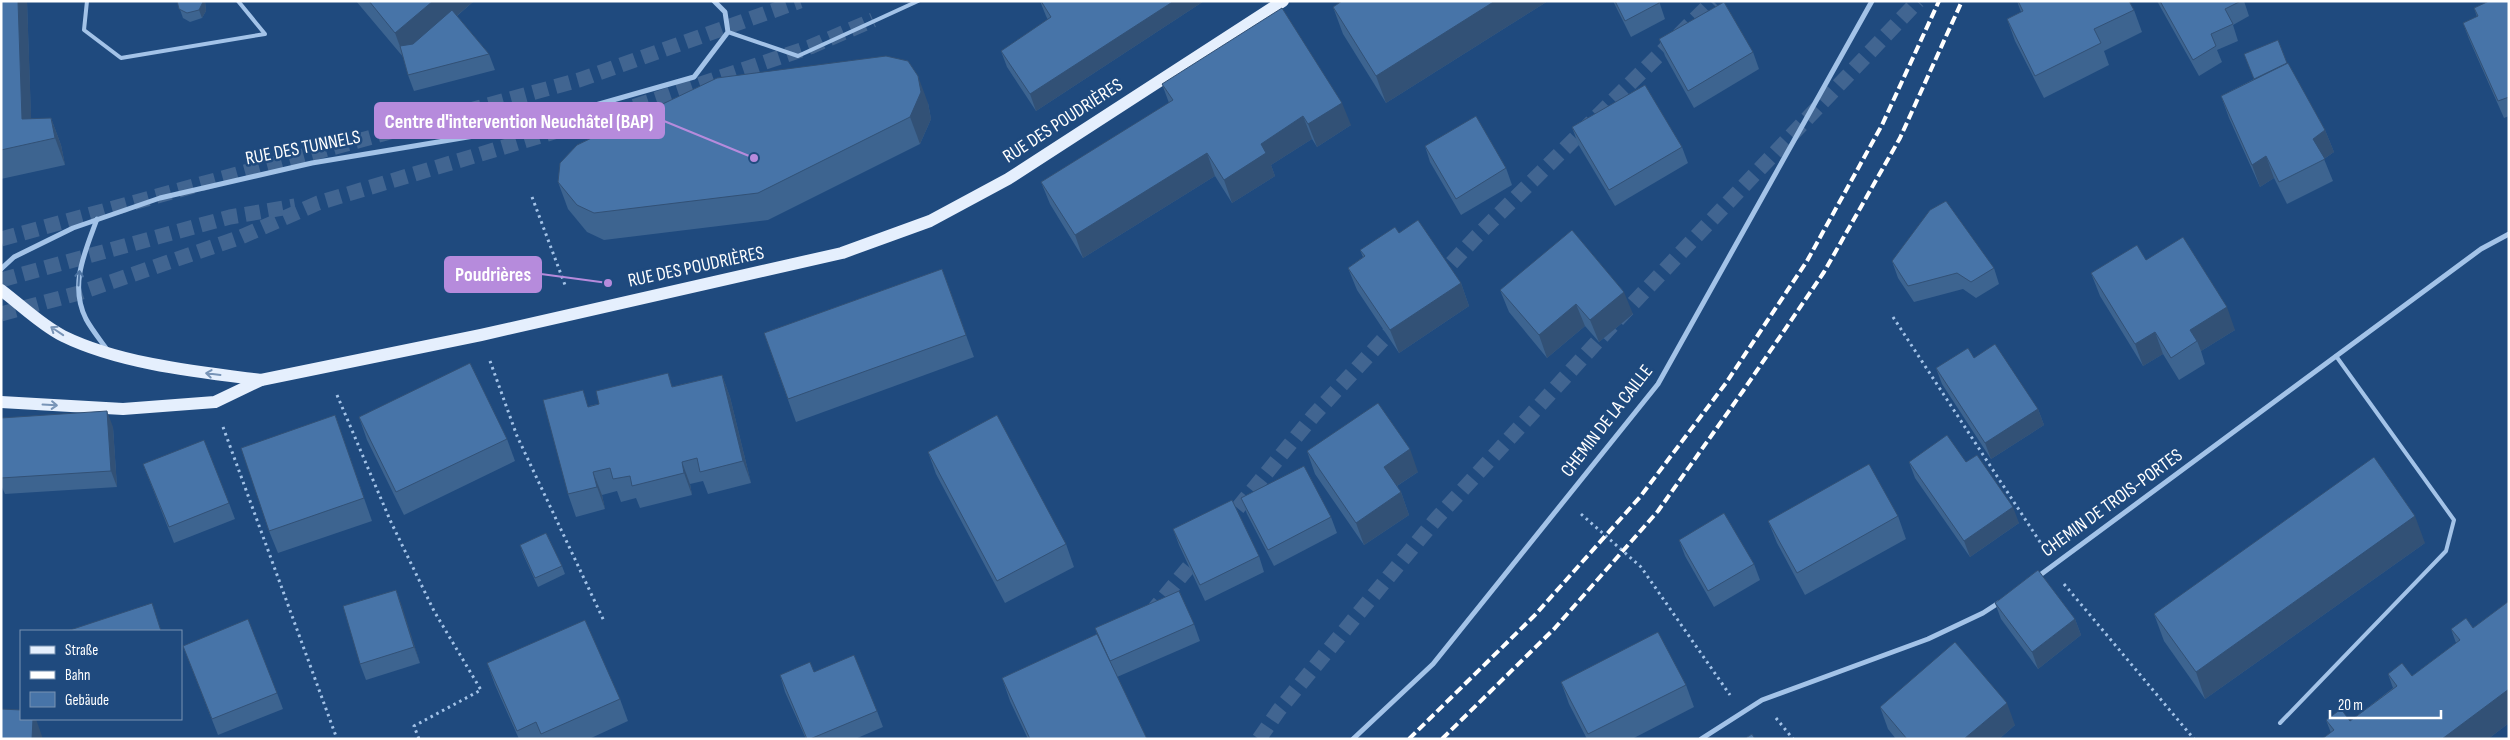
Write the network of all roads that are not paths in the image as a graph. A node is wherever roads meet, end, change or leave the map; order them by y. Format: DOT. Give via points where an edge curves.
graph roads {
  1 [pos="87,1"];
  2 [pos="238,1"];
  3 [pos="714,1"];
  4 [pos="918,1"];
  5 [pos="1283,1"];
  6 [pos="1872,1"];
  7 [pos="728,32"];
  8 [pos="97,219"];
  9 [pos="2509,234"];
  10 [pos="1,269"];
  11 [pos="1,290"];
  12 [pos="110,353"];
  13 [pos="2336,356"];
  14 [pos="261,380"];
  15 [pos="1,402"];
  16 [pos="2028,583"];
  17 [pos="2006,598"];
  18 [pos="2280,722"];
  19 [pos="1353,739"];
  20 [pos="1701,739"];
  1 -- 2 [label="lane" via="84,30 120,58 265,34"];
  3 -- 7 [label="street" via="725,12"];
  4 -- 7 [label="lane" via="798,56"];
  5 -- 14 [label="main road, RUE DES POUDRIÈRES" via="1008,179 930,220 842,254 481,335"];
  6 -- 19 [label="street, CHEMIN DE LA CAILLE" via="1658,384 1433,664"];
  7 -- 8 [label="street, RUE DES TUNNELS" via="694,77 504,131 312,163 160,198"];
  8 -- 10 [label="street, RUE DES TUNNELS" via="14,257"];
  12 -- 8 [label="street, one-way" via="86,319 78,284"];
  9 -- 13 [label="street, CHEMIN DE TROIS-PORTES" via="2480,249"];
  12 -- 11 [label="main road, one-way" via="61,335"];
  14 -- 12 [label="main road, one-way" via="195,372"];
  13 -- 16 [label="street, CHEMIN DE TROIS-PORTES"];
  13 -- 18 [label="lane" via="2454,520 2446,551"];
  15 -- 14 [label="main road, RUE DES POUDRIÈRES, one-way" via="124,409 215,402"];
  17 -- 20 [label="street" via="1983,613 1928,639 1762,700"];
}
